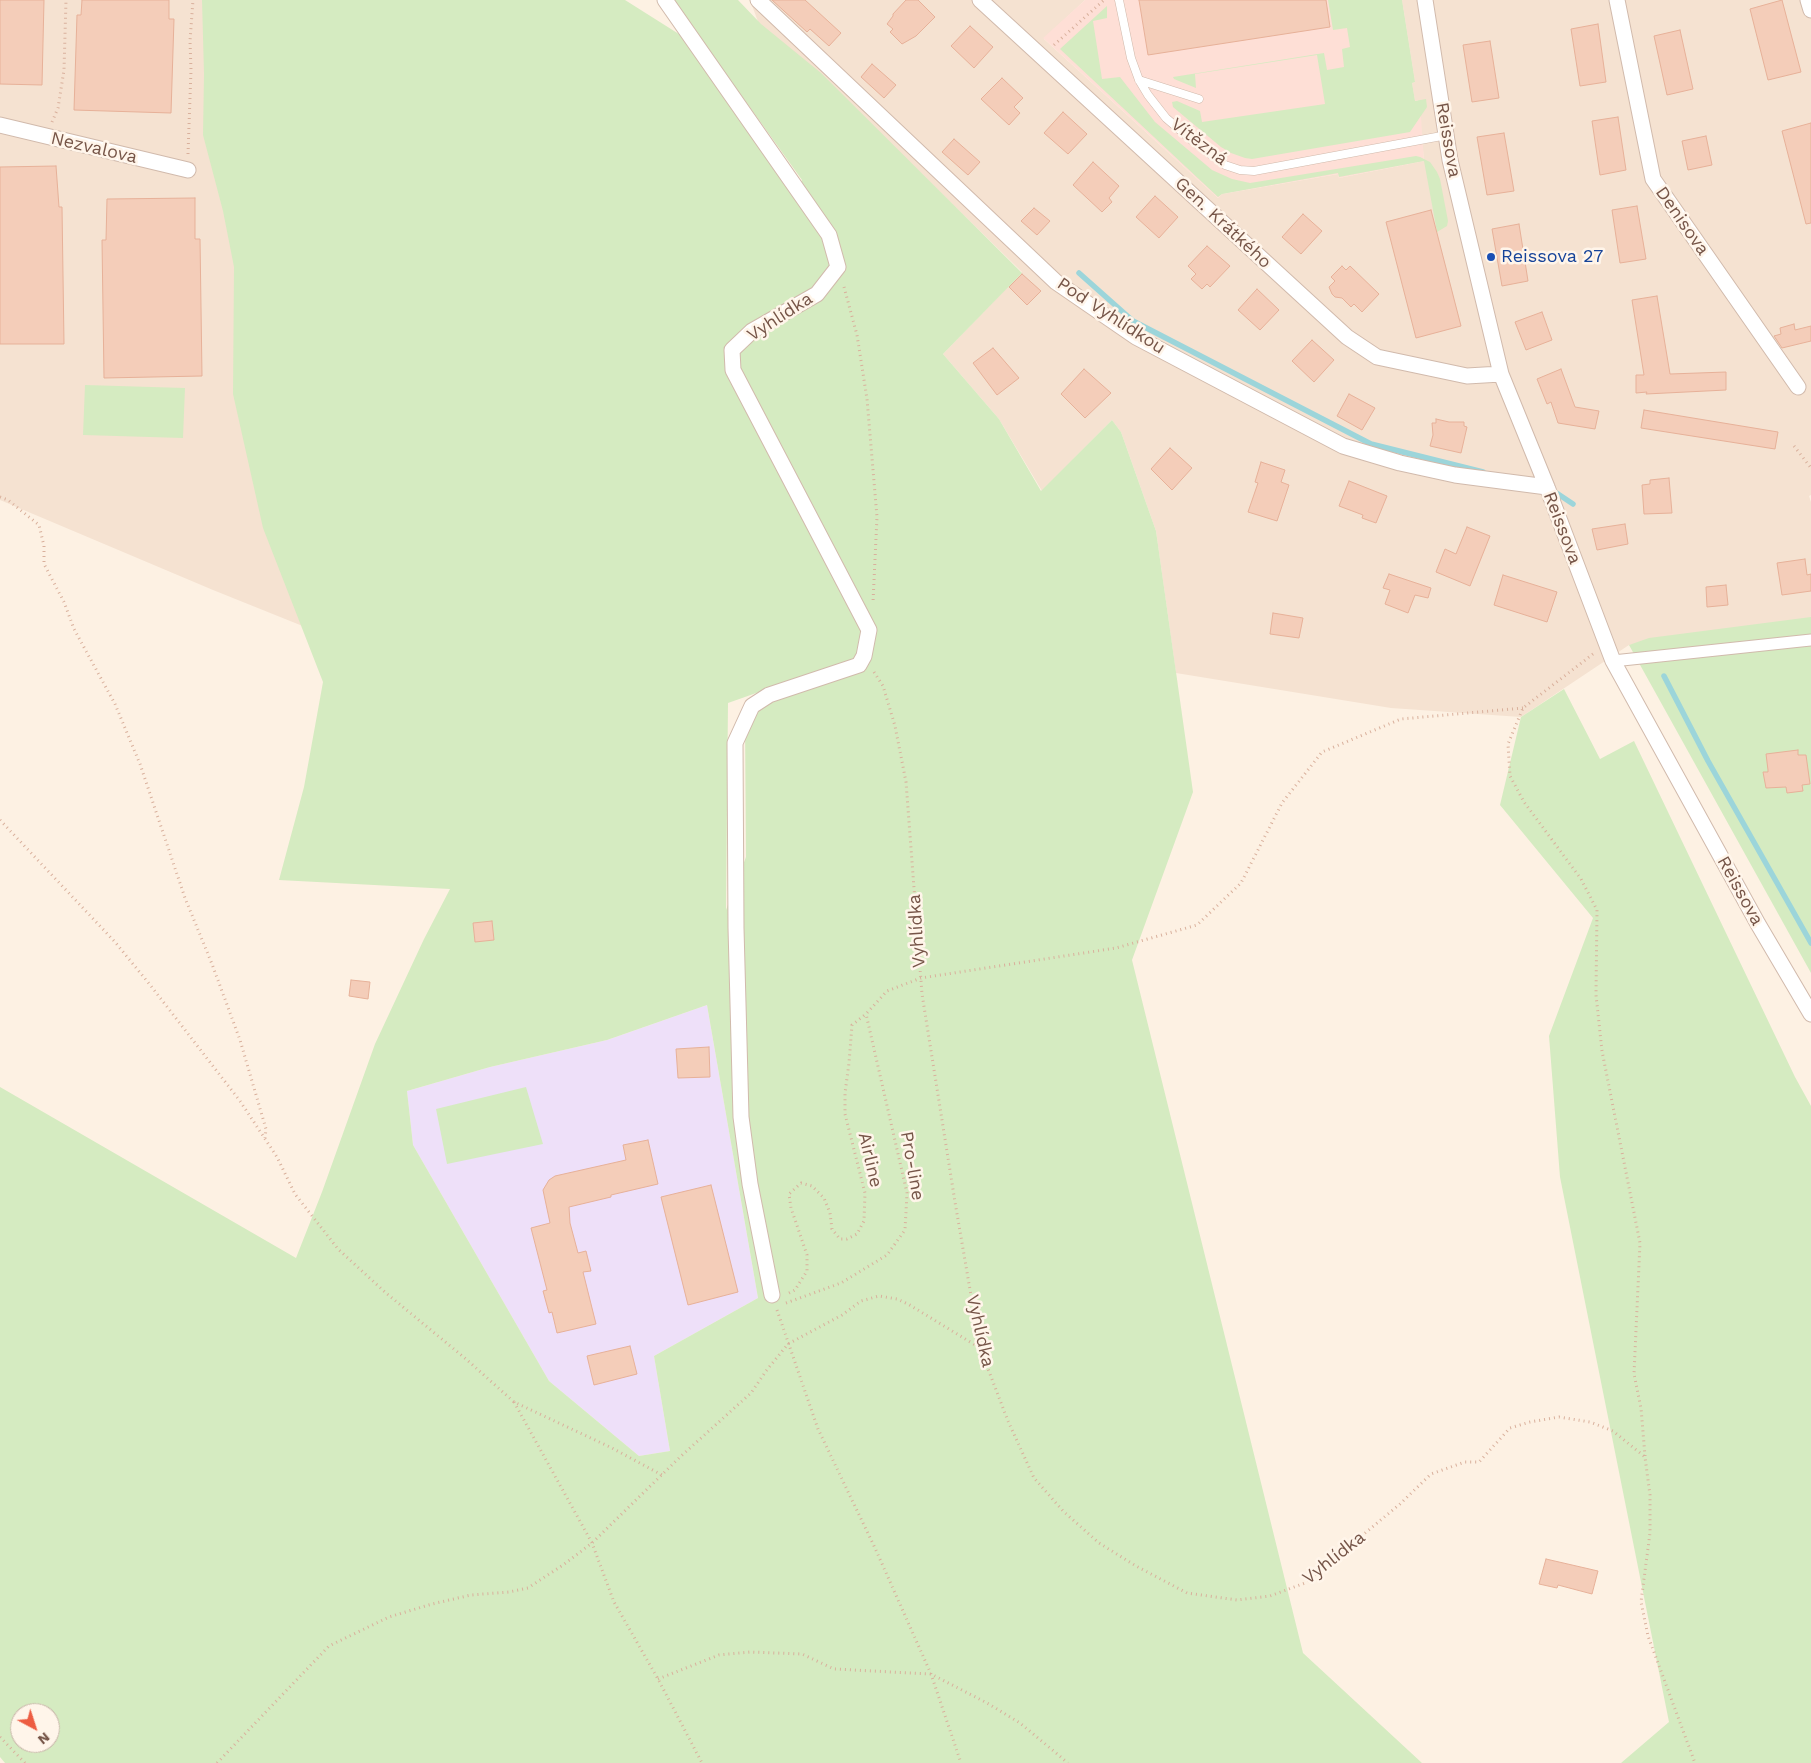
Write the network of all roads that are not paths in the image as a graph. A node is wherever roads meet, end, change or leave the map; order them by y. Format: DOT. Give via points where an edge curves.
graph roads {
  1 [pos="665,0"];
  2 [pos="758,0"];
  3 [pos="980,0"];
  4 [pos="1119,0"];
  5 [pos="1425,0"];
  6 [pos="1617,0"];
  7 [pos="1808,0"];
  8 [pos="1811,10"];
  9 [pos="1139,80"];
  10 [pos="1199,99"];
  11 [pos="0,125"];
  12 [pos="1447,135"];
  13 [pos="188,170"];
  14 [pos="1501,374"];
  15 [pos="1798,387"];
  16 [pos="1546,487"];
  17 [pos="1811,640"];
  18 [pos="1613,661"];
  19 [pos="1811,1014"];
  20 [pos="774,1301"];
  1 -- 20 [label="street, Vyhlídka" via="829,235 838,267 817,294 752,331 732,350 733,370 869,630 859,665 768,695 752,706 735,743 741,1117 750,1184"];
  2 -- 16 [label="street, Pod Vyhlídkou" via="1056,282 1136,337 1343,446 1455,475"];
  3 -- 14 [label="street, Gen. Krátkého" via="1354,342 1376,357 1467,376"];
  4 -- 9 [label="lane, Vítězná"];
  5 -- 12 [label="street, Reissova"];
  6 -- 15 [label="street, Denisova" via="1653,179"];
  7 -- 8 [label="street"];
  9 -- 10 [label="lane"];
  9 -- 12 [label="lane, Vítězná" via="1166,118 1209,154 1240,170 1254,171"];
  11 -- 13 [label="street, Nezvalova"];
  12 -- 14 [label="street, Reissova" via="1450,160"];
  14 -- 16 [label="street, Reissova"];
  16 -- 18 [label="street, Reissova"];
  17 -- 18 [label="street"];
  18 -- 19 [label="street, Reissova"];
}
